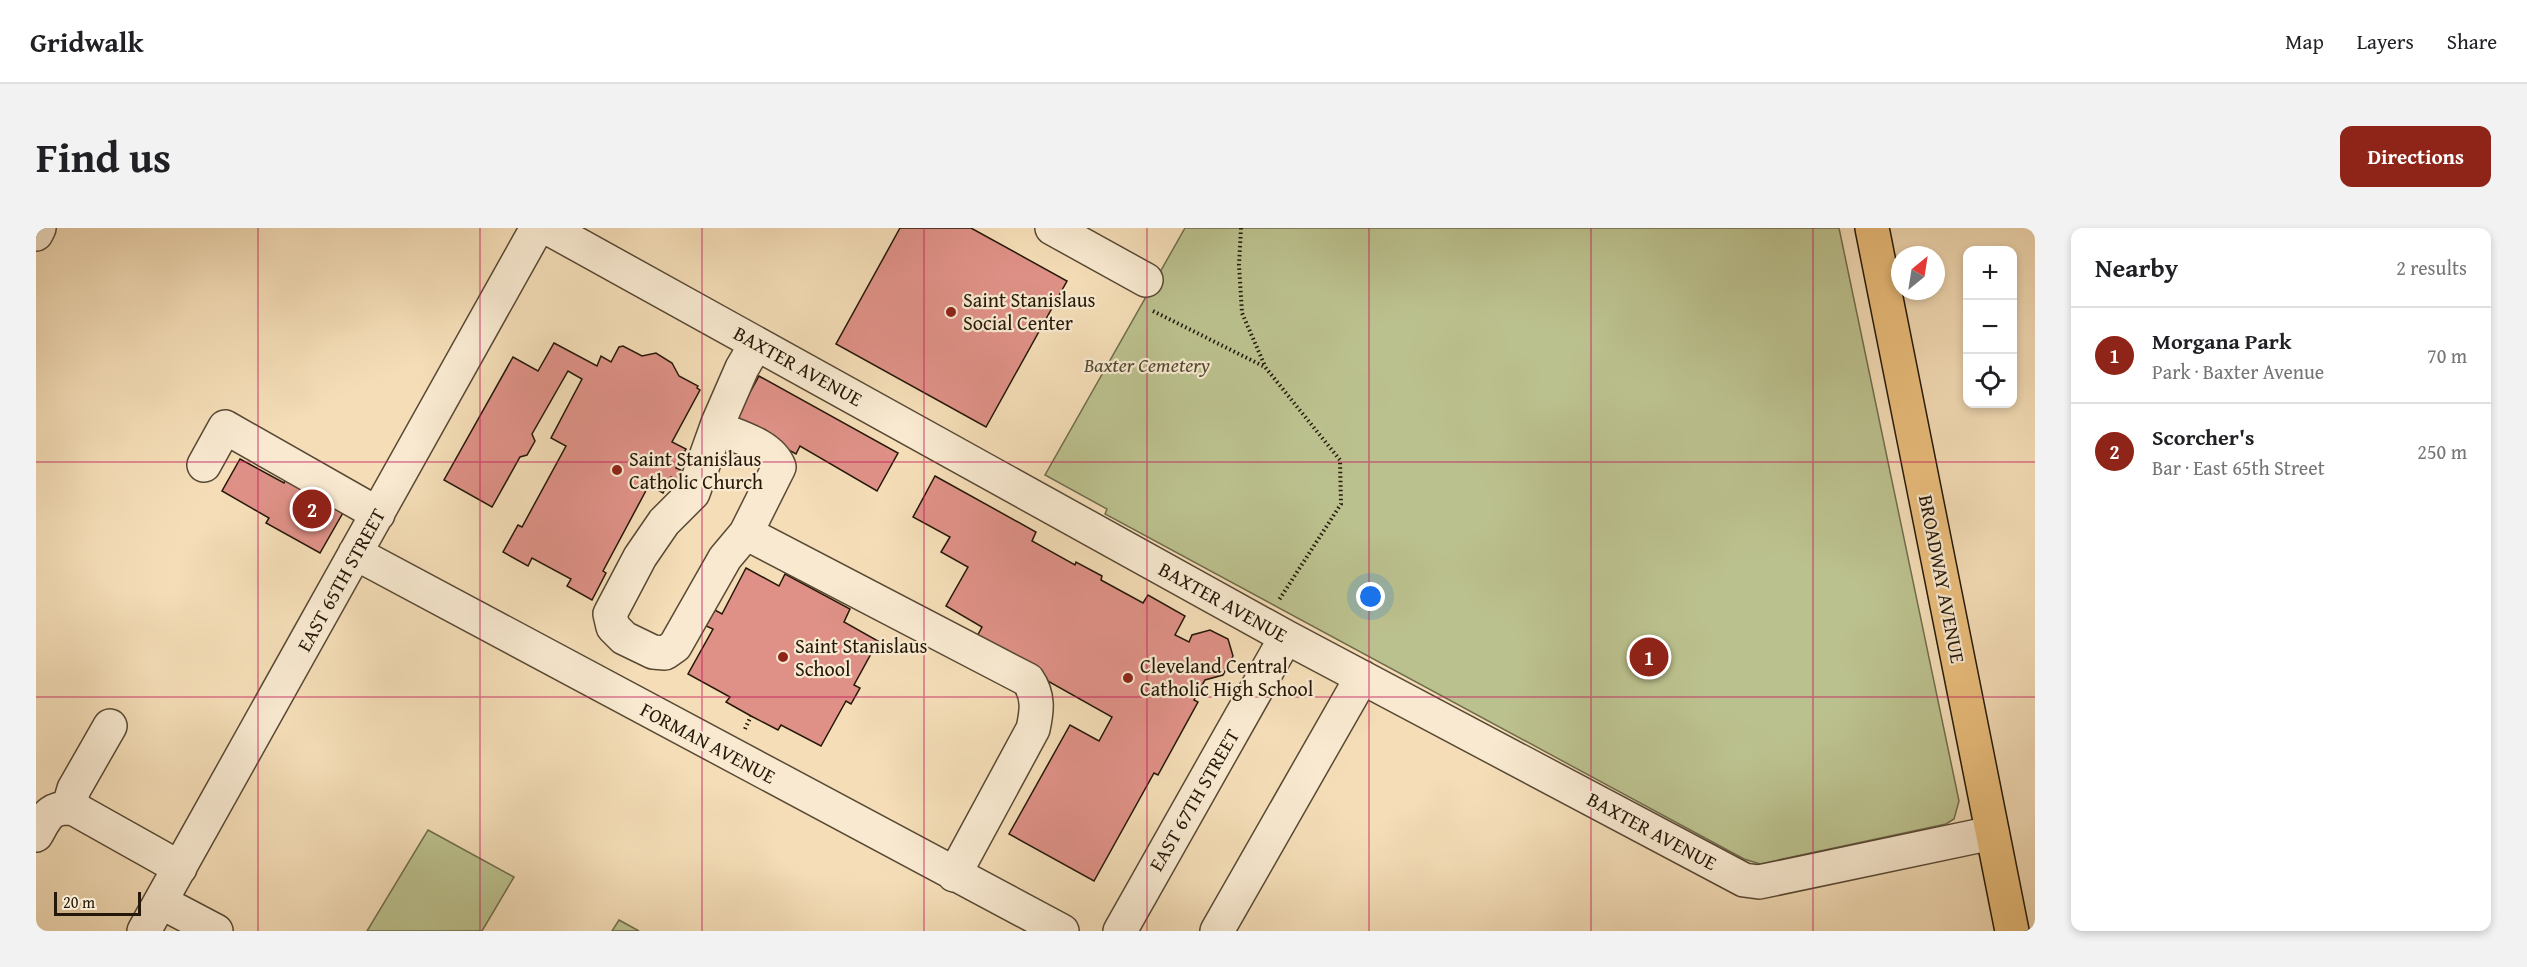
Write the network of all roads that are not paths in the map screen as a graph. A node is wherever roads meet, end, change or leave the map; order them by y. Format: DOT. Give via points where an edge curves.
graph roads {
  1 [pos="39,228"];
  2 [pos="537,228"];
  3 [pos="548,228"];
  4 [pos="1052,228"];
  5 [pos="1872,228"];
  6 [pos="36,234"];
  7 [pos="1149,295"];
  8 [pos="756,344"];
  9 [pos="717,428"];
  10 [pos="204,465"];
  11 [pos="378,514"];
  12 [pos="746,533"];
  13 [pos="355,554"];
  14 [pos="1286,637"];
  15 [pos="1362,677"];
  16 [pos="110,726"];
  17 [pos="73,808"];
  18 [pos="1992,833"];
  19 [pos="36,836"];
  20 [pos="180,868"];
  21 [pos="954,875"];
  22 [pos="161,902"];
  23 [pos="144,931"];
  24 [pos="216,931"];
  25 [pos="1062,931"];
  26 [pos="1119,931"];
  27 [pos="1217,931"];
  28 [pos="2012,931"];
  1 -- 6 [label="street"];
  2 -- 11 [label="street, EAST 65TH STREET"];
  3 -- 8 [label="street, BAXTER AVENUE"];
  4 -- 7 [label="street"];
  5 -- 18 [label="main road, BROADWAY AVENUE"];
  8 -- 9 [label="street"];
  8 -- 14 [label="street, BAXTER AVENUE"];
  9 -- 12 [label="street" via="768,451 779,467"];
  9 -- 12 [label="street" via="693,493 663,522 640,557 610,614 613,627 624,638 653,652 665,653 675,646 725,558"];
  10 -- 11 [label="street" via="225,427"];
  11 -- 13 [label="street, EAST 65TH STREET"];
  12 -- 21 [label="street" via="1009,670 1034,689 1037,703 1033,729"];
  13 -- 20 [label="street, EAST 65TH STREET"];
  13 -- 21 [label="street, FORMAN AVENUE"];
  14 -- 15 [label="street, BAXTER AVENUE"];
  14 -- 26 [label="street, EAST 67TH STREET"];
  15 -- 18 [label="street, BAXTER AVENUE" via="1744,880 1759,882"];
  15 -- 27 [label="street"];
  16 -- 17 [label="street" via="74,789"];
  17 -- 19 [label="street" via="59,807 48,814"];
  17 -- 20 [label="street"];
  18 -- 28 [label="main road, BROADWAY AVENUE"];
  20 -- 22 [label="street, EAST 65TH STREET"];
  21 -- 25 [label="street, FORMAN AVENUE"];
  22 -- 23 [label="street, EAST 65TH STREET"];
  22 -- 24 [label="street"];
}
